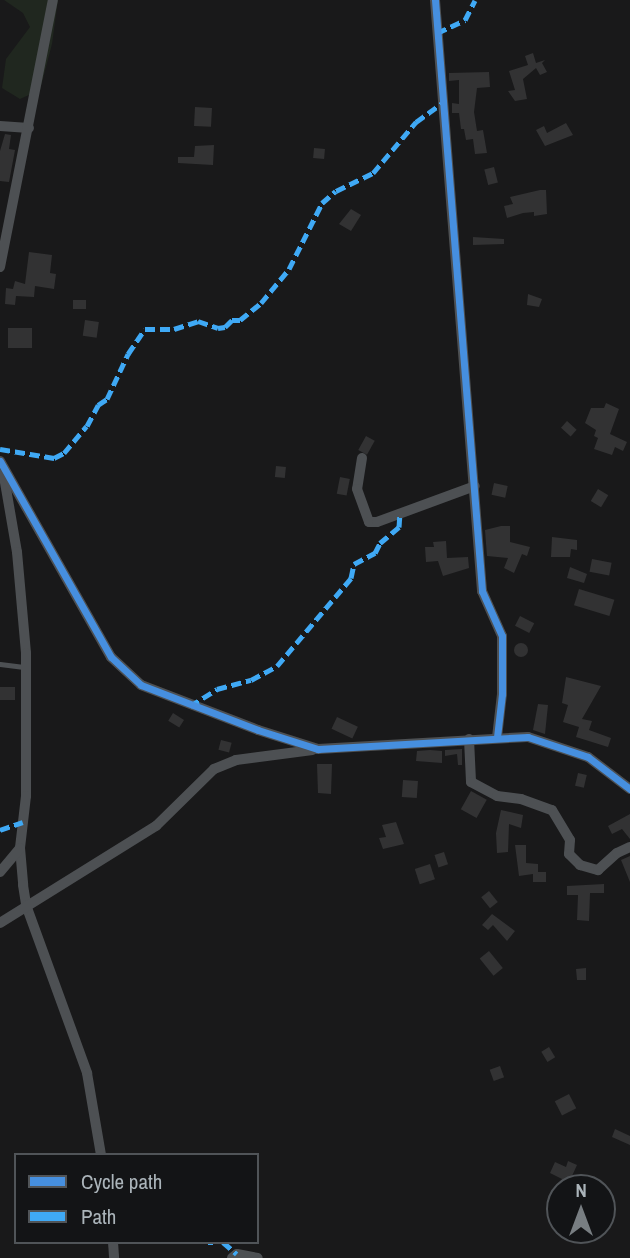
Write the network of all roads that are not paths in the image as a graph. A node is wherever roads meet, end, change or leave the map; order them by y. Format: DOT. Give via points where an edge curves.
graph roads {
  1 [pos="53,0"];
  2 [pos="435,0"];
  3 [pos="0,125"];
  4 [pos="29,128"];
  5 [pos="0,267"];
  6 [pos="362,457"];
  7 [pos="0,460"];
  8 [pos="475,486"];
  9 [pos="0,664"];
  10 [pos="26,667"];
  11 [pos="497,737"];
  12 [pos="469,739"];
  13 [pos="318,749"];
  14 [pos="630,789"];
  15 [pos="630,847"];
  16 [pos="20,848"];
  17 [pos="0,873"];
  18 [pos="26,905"];
  19 [pos="0,923"];
  20 [pos="101,1153"];
  21 [pos="232,1258"];
  22 [pos="258,1258"];
  1 -- 4 [label="street"];
  2 -- 8 [label="street"];
  3 -- 4 [label="street"];
  4 -- 5 [label="street"];
  6 -- 8 [label="street" via="357,489 369,523"];
  7 -- 10 [label="street" via="17,552"];
  7 -- 13 [label="street" via="111,657 141,685"];
  8 -- 11 [label="street" via="482,591 502,636"];
  9 -- 10 [label="lane"];
  10 -- 16 [label="street" via="26,796"];
  11 -- 12 [label="street"];
  11 -- 14 [label="street" via="528,737 589,757"];
  12 -- 13 [label="street"];
  12 -- 15 [label="street" via="471,782 497,796 552,810 570,840 569,854 580,865 598,870"];
  13 -- 18 [label="street" via="236,760 214,769 156,826"];
  16 -- 17 [label="street"];
  16 -- 18 [label="street"];
  18 -- 19 [label="street"];
  18 -- 20 [label="street" via="87,1073"];
  21 -- 22 [label="street" via="237,1254"];
}
